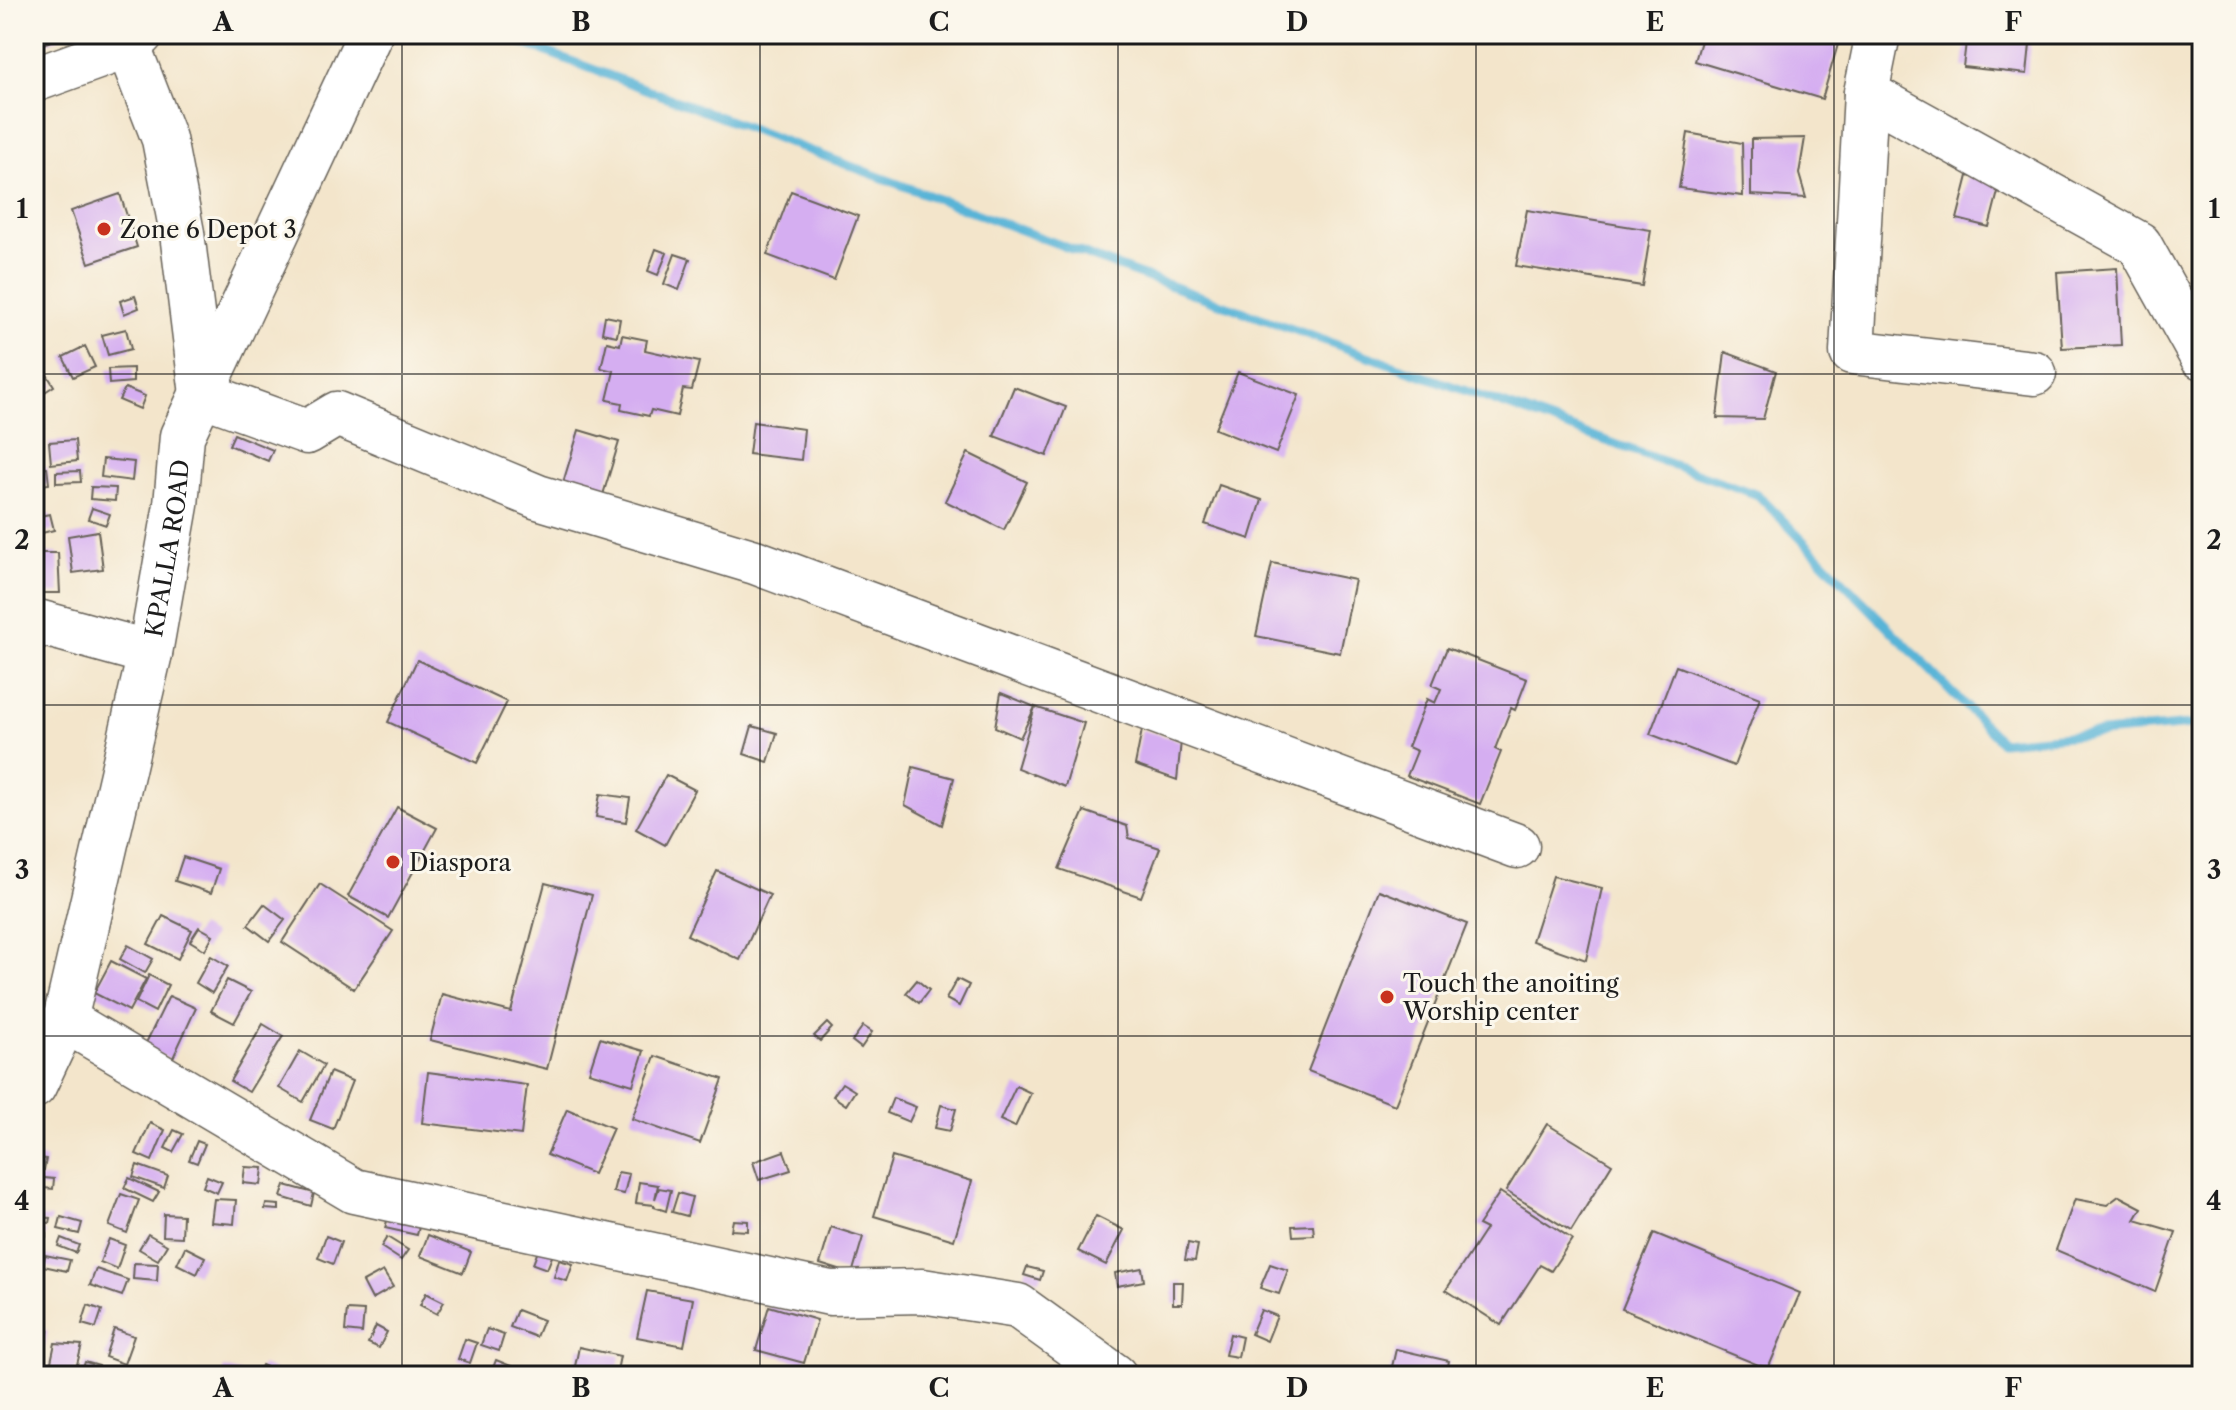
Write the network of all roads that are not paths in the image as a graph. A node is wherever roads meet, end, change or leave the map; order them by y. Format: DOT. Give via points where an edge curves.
graph roads {
  1 [pos="370,34"];
  2 [pos="1878,34"];
  3 [pos="129,38"];
  4 [pos="34,80"];
  5 [pos="1866,93"];
  6 [pos="2202,357"];
  7 [pos="2034,373"];
  8 [pos="202,394"];
  9 [pos="34,621"];
  10 [pos="150,653"];
  11 [pos="1517,846"];
  12 [pos="65,1020"];
  13 [pos="34,1086"];
  14 [pos="1115,1376"];
  1 -- 8 [label="street, KPALLA ROAD"];
  2 -- 5 [label="street"];
  3 -- 4 [label="street"];
  3 -- 8 [label="street" via="164,139"];
  5 -- 6 [label="street" via="2139,244"];
  5 -- 7 [label="street" via="1852,352"];
  8 -- 10 [label="street, KPALLA ROAD" via="182,436 176,505"];
  8 -- 11 [label="street" via="307,432 337,414 538,497 755,562"];
  9 -- 10 [label="street"];
  10 -- 12 [label="street, KPALLA ROAD"];
  12 -- 13 [label="street, KPALLA ROAD"];
  12 -- 14 [label="street" via="354,1191 830,1293 922,1291 1018,1306"];
}
